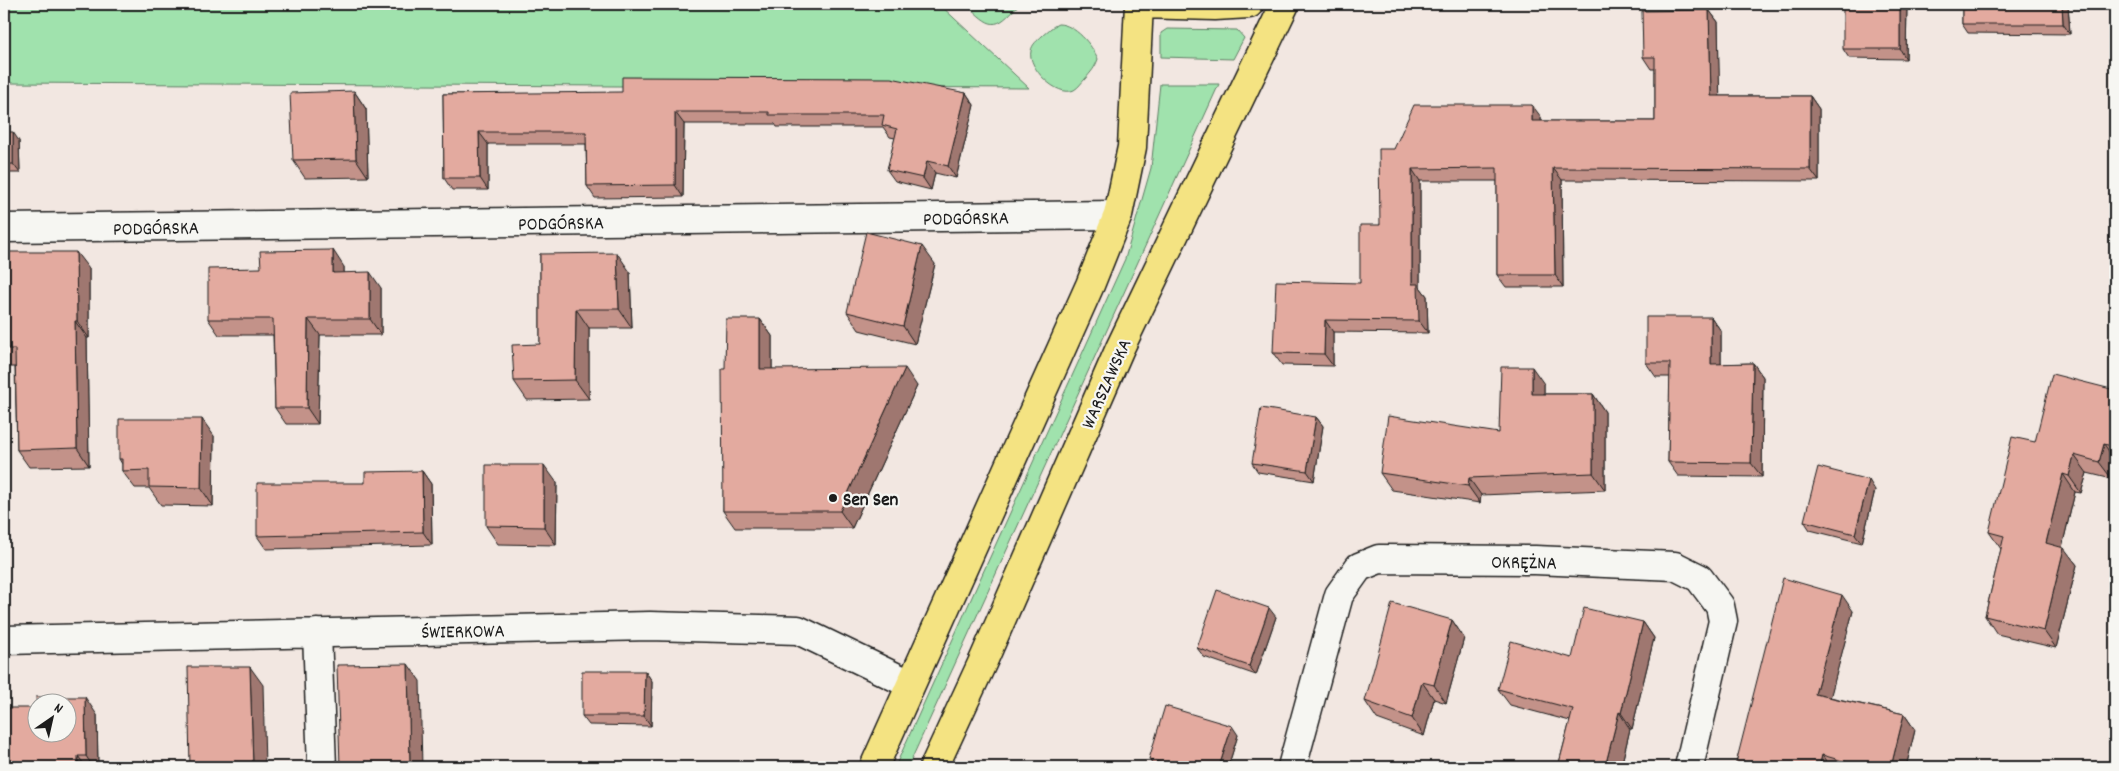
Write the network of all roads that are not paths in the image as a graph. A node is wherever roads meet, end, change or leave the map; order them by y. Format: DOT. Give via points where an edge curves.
graph roads {
  1 [pos="1139,4"];
  2 [pos="1250,4"];
  3 [pos="1284,4"];
  4 [pos="1118,215"];
  5 [pos="4,228"];
  6 [pos="317,633"];
  7 [pos="4,640"];
  8 [pos="910,684"];
  9 [pos="322,767"];
  10 [pos="874,767"];
  11 [pos="934,767"];
  12 [pos="1292,767"];
  13 [pos="1689,767"];
  1 -- 2 [label="main road"];
  1 -- 4 [label="main road" via="1132,147"];
  3 -- 11 [label="main road, WARSZAWSKA" via="1120,348"];
  4 -- 5 [label="street, PODGÓRSKA"];
  4 -- 8 [label="main road" via="1090,285"];
  6 -- 7 [label="street, ŚWIERKOWA"];
  6 -- 8 [label="street, ŚWIERKOWA" via="650,626 798,630"];
  6 -- 9 [label="street"];
  8 -- 10 [label="main road"];
  12 -- 13 [label="street, OKRĘŻNA" via="1339,595 1358,567 1379,559 1535,560 1675,566 1699,578 1720,606 1723,621"];
}
